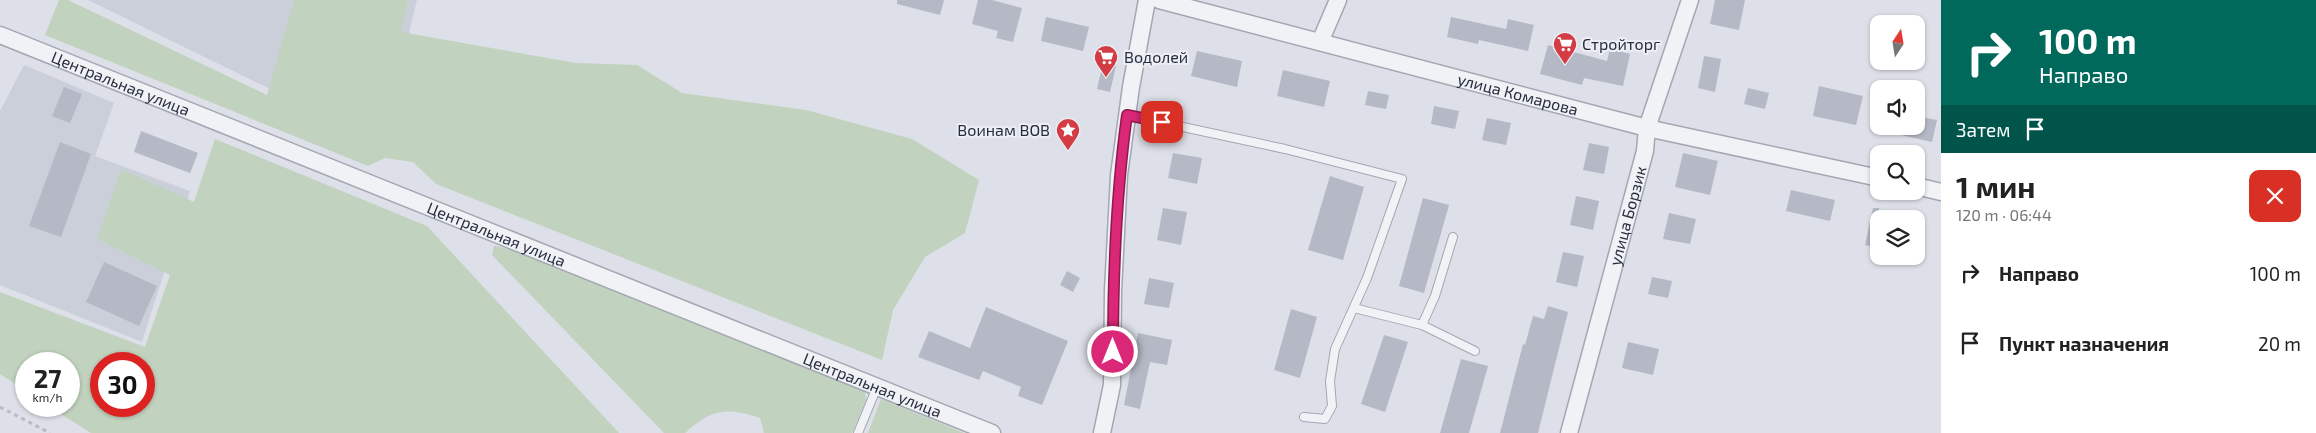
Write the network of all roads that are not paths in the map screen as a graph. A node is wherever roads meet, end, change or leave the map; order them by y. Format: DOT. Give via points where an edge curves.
graph roads {
  1 [pos="1147,0"];
  2 [pos="1160,0"];
  3 [pos="1338,0"];
  4 [pos="1690,0"];
  5 [pos="0,35"];
  6 [pos="1320,42"];
  7 [pos="1127,115"];
  8 [pos="1647,128"];
  9 [pos="1870,176"];
  10 [pos="1925,188"];
  11 [pos="1941,192"];
  12 [pos="1453,237"];
  13 [pos="1354,308"];
  14 [pos="1422,325"];
  15 [pos="1474,351"];
  16 [pos="877,387"];
  17 [pos="1304,417"];
  18 [pos="858,433"];
  19 [pos="992,433"];
  20 [pos="1102,433"];
  21 [pos="1569,433"];
  1 -- 7 [label="street"];
  2 -- 6 [label="street, улица Комарова"];
  3 -- 6 [label="street"];
  4 -- 8 [label="street, улица Борзик"];
  5 -- 16 [label="street, Центральная улица"];
  6 -- 8 [label="street, улица Комарова"];
  7 -- 13 [label="lane" via="1285,149 1402,179"];
  7 -- 20 [label="street" via="1119,175 1112,385"];
  8 -- 9 [label="street, улица Комарова"];
  8 -- 21 [label="street, улица Борзик" via="1645,151"];
  10 -- 11 [label="street"];
  12 -- 14 [label="lane" via="1435,296"];
  13 -- 14 [label="lane"];
  13 -- 17 [label="lane" via="1335,350 1330,381 1332,406 1325,419"];
  14 -- 15 [label="lane"];
  16 -- 18 [label="lane"];
  16 -- 19 [label="street, Центральная улица"];
}
